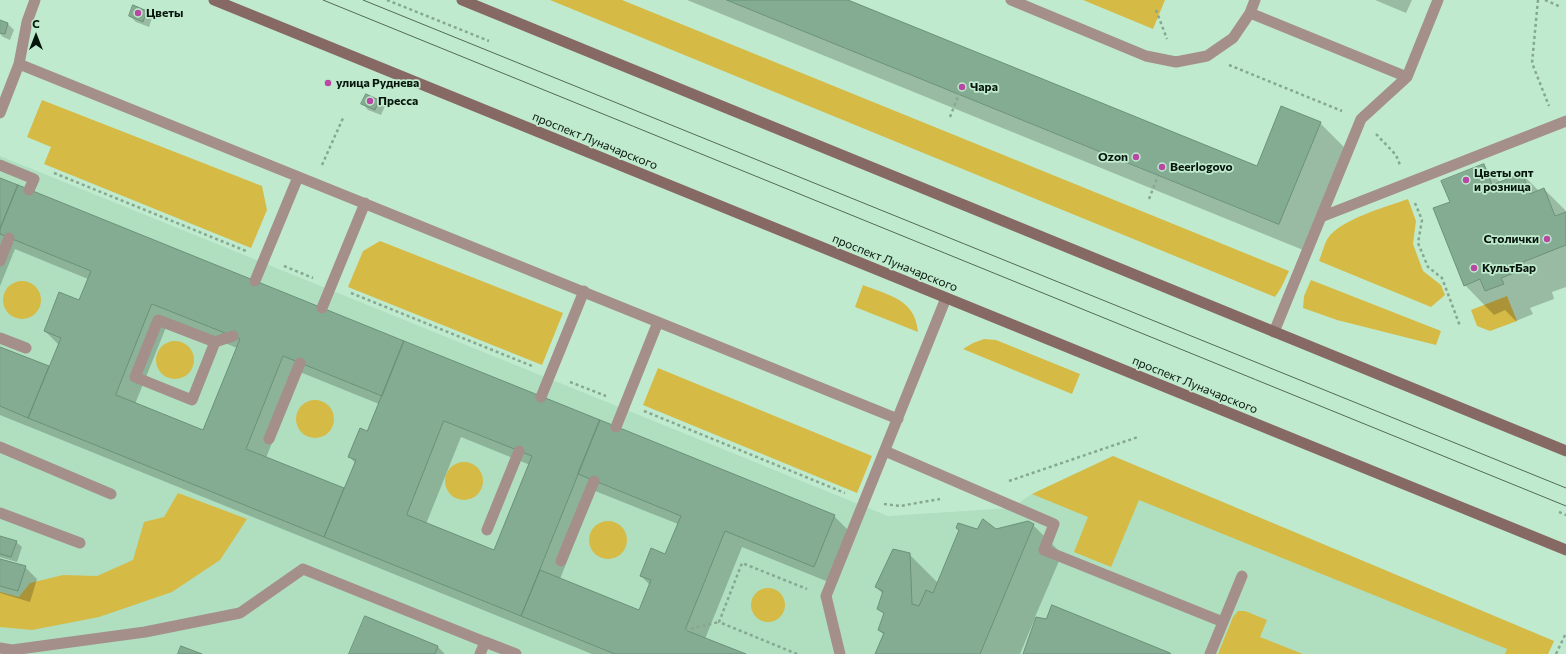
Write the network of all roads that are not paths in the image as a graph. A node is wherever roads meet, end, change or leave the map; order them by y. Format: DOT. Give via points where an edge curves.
graph roads {
  1 [pos="35,0"];
  2 [pos="214,0"];
  3 [pos="462,0"];
  4 [pos="1011,0"];
  5 [pos="1255,0"];
  6 [pos="1438,0"];
  7 [pos="1250,13"];
  8 [pos="20,64"];
  9 [pos="1407,77"];
  10 [pos="0,113"];
  11 [pos="1561,123"];
  12 [pos="0,165"];
  13 [pos="298,177"];
  14 [pos="29,190"];
  15 [pos="365,203"];
  16 [pos="1321,218"];
  17 [pos="10,238"];
  18 [pos="0,261"];
  19 [pos="255,281"];
  20 [pos="584,292"];
  21 [pos="946,298"];
  22 [pos="322,308"];
  23 [pos="658,322"];
  24 [pos="1274,332"];
  25 [pos="233,336"];
  26 [pos="0,338"];
  27 [pos="215,342"];
  28 [pos="26,348"];
  29 [pos="300,363"];
  30 [pos="541,397"];
  31 [pos="898,418"];
  32 [pos="616,427"];
  33 [pos="269,439"];
  34 [pos="0,447"];
  35 [pos="519,451"];
  36 [pos="885,451"];
  37 [pos="1566,451"];
  38 [pos="594,481"];
  39 [pos="111,494"];
  40 [pos="0,513"];
  41 [pos="487,530"];
  42 [pos="80,543"];
  43 [pos="1566,550"];
  44 [pos="561,561"];
  45 [pos="1242,576"];
  46 [pos="1223,622"];
  47 [pos="485,642"];
  48 [pos="0,648"];
  49 [pos="480,654"];
  50 [pos="516,654"];
  51 [pos="840,654"];
  52 [pos="1210,654"];
  1 -- 8 [label="lane" via="26,22"];
  2 -- 21 [label="main road, проспект Луначарского"];
  3 -- 24 [label="main road"];
  4 -- 7 [label="lane" via="1146,56 1176,62 1207,56 1232,38"];
  5 -- 7 [label="lane"];
  6 -- 9 [label="lane"];
  7 -- 9 [label="lane"];
  8 -- 10 [label="lane"];
  8 -- 13 [label="lane"];
  9 -- 16 [label="lane" via="1361,119"];
  11 -- 16 [label="lane"];
  12 -- 14 [label="lane" via="34,178"];
  13 -- 15 [label="lane"];
  13 -- 19 [label="lane"];
  15 -- 20 [label="lane"];
  15 -- 22 [label="lane"];
  16 -- 24 [label="lane"];
  17 -- 18 [label="lane"];
  20 -- 23 [label="lane"];
  20 -- 30 [label="lane"];
  21 -- 31 [label="lane"];
  21 -- 43 [label="main road, проспект Луначарского"];
  23 -- 31 [label="lane"];
  23 -- 32 [label="lane"];
  24 -- 37 [label="main road"];
  25 -- 27 [label="lane"];
  26 -- 28 [label="lane"];
  27 -- 27 [label="lane" via="158,320 135,377 192,400"];
  29 -- 33 [label="lane"];
  31 -- 36 [label="lane"];
  34 -- 39 [label="lane"];
  35 -- 41 [label="lane"];
  36 -- 46 [label="lane" via="1054,524 1044,550"];
  36 -- 51 [label="lane" via="826,596"];
  38 -- 44 [label="lane"];
  40 -- 42 [label="lane"];
  45 -- 46 [label="lane"];
  46 -- 52 [label="lane"];
  47 -- 48 [label="lane" via="303,569 240,613 145,632 12,650"];
  47 -- 49 [label="lane"];
  47 -- 50 [label="lane"];
}
